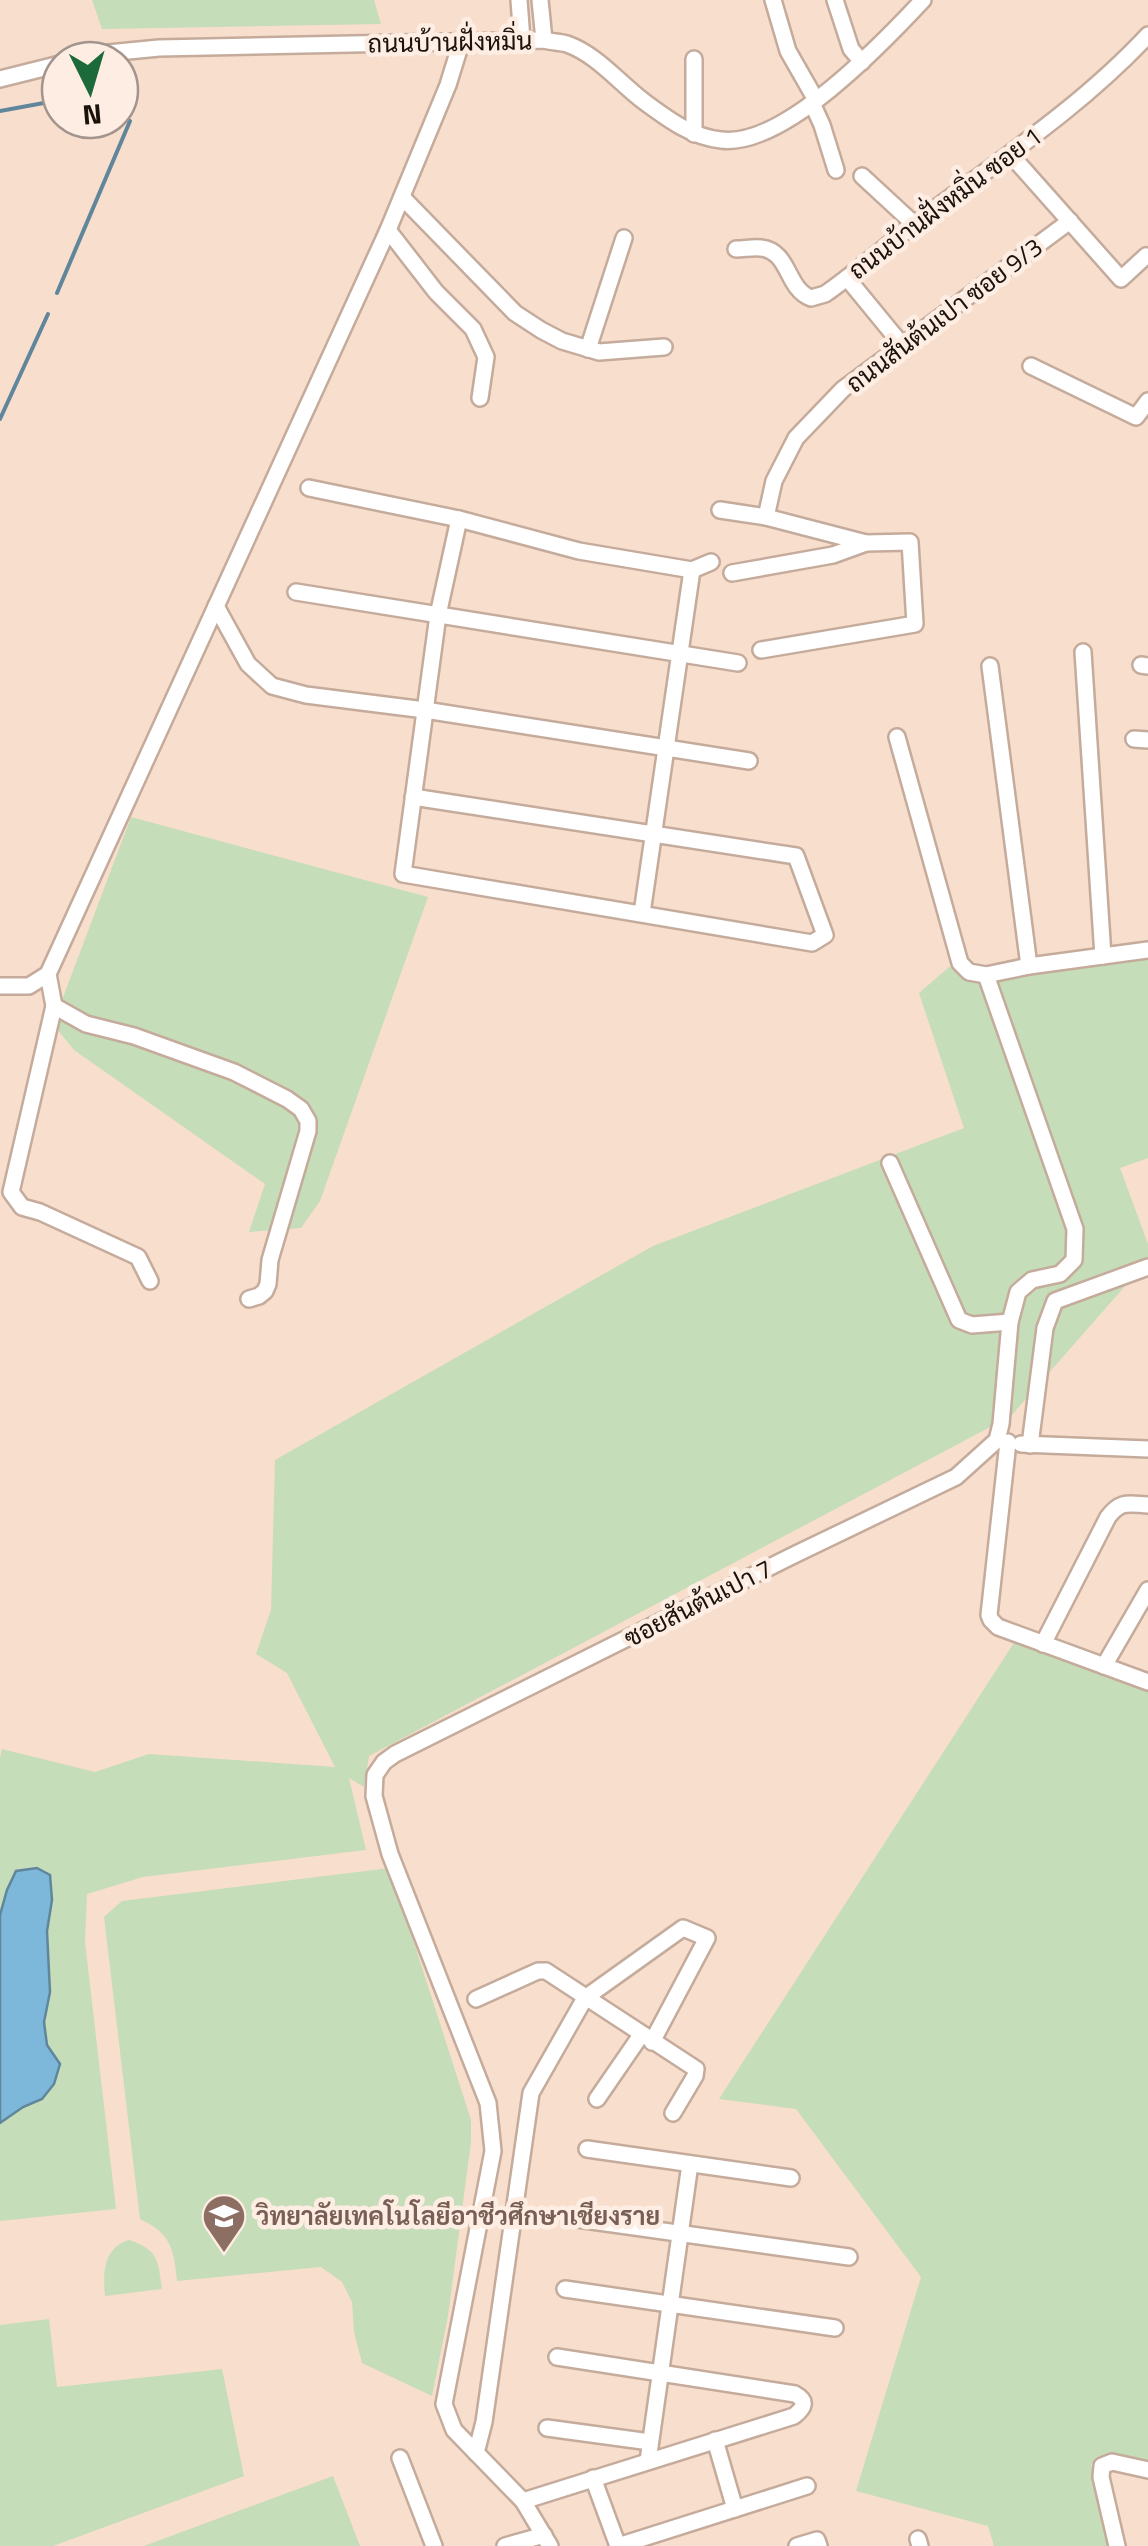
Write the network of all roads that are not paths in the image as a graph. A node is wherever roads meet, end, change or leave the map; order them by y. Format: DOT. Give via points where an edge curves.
graph roads {
  1 [pos="519,0"];
  2 [pos="540,0"];
  3 [pos="773,0"];
  4 [pos="835,0"];
  5 [pos="923,0"];
  6 [pos="1148,34"];
  7 [pos="522,40"];
  8 [pos="544,40"];
  9 [pos="461,42"];
  10 [pos="140,50"];
  11 [pos="694,59"];
  12 [pos="862,62"];
  13 [pos="40,69"];
  14 [pos="0,79"];
  15 [pos="814,102"];
  16 [pos="694,134"];
  17 [pos="1010,154"];
  18 [pos="836,170"];
  19 [pos="862,176"];
  20 [pos="402,197"];
  21 [pos="1070,221"];
  22 [pos="914,224"];
  23 [pos="388,230"];
  24 [pos="624,238"];
  25 [pos="736,249"];
  26 [pos="1148,257"];
  27 [pos="848,278"];
  28 [pos="902,345"];
  29 [pos="664,347"];
  30 [pos="588,349"];
  31 [pos="1031,366"];
  32 [pos="480,398"];
  33 [pos="1148,401"];
  34 [pos="309,488"];
  35 [pos="720,510"];
  36 [pos="766,517"];
  37 [pos="460,519"];
  38 [pos="866,544"];
  39 [pos="710,562"];
  40 [pos="692,570"];
  41 [pos="732,574"];
  42 [pos="296,592"];
  43 [pos="216,606"];
  44 [pos="438,615"];
  45 [pos="761,650"];
  46 [pos="1084,652"];
  47 [pos="680,653"];
  48 [pos="738,662"];
  49 [pos="990,666"];
  50 [pos="425,710"];
  51 [pos="897,737"];
  52 [pos="665,750"];
  53 [pos="749,762"];
  54 [pos="413,797"];
  55 [pos="653,834"];
  56 [pos="642,914"];
  57 [pos="1148,950"];
  58 [pos="1103,956"];
  59 [pos="1029,966"];
  60 [pos="48,974"];
  61 [pos="986,975"];
  62 [pos="0,986"];
  63 [pos="54,1006"];
  64 [pos="890,1163"];
  65 [pos="1148,1267"];
  66 [pos="150,1282"];
  67 [pos="249,1299"];
  68 [pos="1010,1322"];
  69 [pos="1003,1441"];
  70 [pos="1030,1445"];
  71 [pos="1148,1449"];
  72 [pos="1148,1505"];
  73 [pos="1148,1590"];
  74 [pos="1043,1644"];
  75 [pos="1104,1666"];
  76 [pos="1148,1682"];
  77 [pos="585,1998"];
  78 [pos="476,1999"];
  79 [pos="646,2038"];
  80 [pos="598,2099"];
  81 [pos="672,2113"];
  82 [pos="587,2149"];
  83 [pos="690,2164"];
  84 [pos="791,2178"];
  85 [pos="570,2218"];
  86 [pos="680,2233"];
  87 [pos="848,2257"];
  88 [pos="565,2288"];
  89 [pos="670,2304"];
  90 [pos="835,2328"];
  91 [pos="557,2358"];
  92 [pos="660,2372"];
  93 [pos="548,2428"];
  94 [pos="714,2440"];
  95 [pos="650,2442"];
  96 [pos="476,2452"];
  97 [pos="400,2458"];
  98 [pos="648,2460"];
  99 [pos="1148,2470"];
  100 [pos="593,2478"];
  101 [pos="807,2486"];
  102 [pos="524,2502"];
  103 [pos="735,2508"];
  104 [pos="547,2540"];
  105 [pos="434,2546"];
  106 [pos="505,2546"];
  107 [pos="797,2546"];
  108 [pos="819,2546"];
  109 [pos="1116,2546"];
  1 -- 7 [label="street"];
  2 -- 8 [label="street"];
  3 -- 15 [label="street" via="788,51"];
  4 -- 12 [label="street"];
  5 -- 12 [label="street, ถนนบ้านฝั่งหมิ่น"];
  6 -- 17 [label="street, ถนนบ้านฝั่งหมิ่น ซอย 1" via="1108,76"];
  7 -- 8 [label="street, ถนนบ้านฝั่งหมิ่น"];
  7 -- 9 [label="street, ถนนบ้านฝั่งหมิ่น"];
  8 -- 16 [label="street, ถนนบ้านฝั่งหมิ่น" via="589,56"];
  9 -- 10 [label="street, ถนนบ้านฝั่งหมิ่น"];
  9 -- 20 [label="street"];
  11 -- 16 [label="street"];
  12 -- 15 [label="street, ถนนบ้านฝั่งหมิ่น"];
  13 -- 14 [label="street"];
  15 -- 16 [label="street, ถนนบ้านฝั่งหมิ่น" via="748,138"];
  15 -- 18 [label="street"];
  17 -- 21 [label="street"];
  17 -- 22 [label="street, ถนนบ้านฝั่งหมิ่น ซอย 1"];
  19 -- 22 [label="street"];
  20 -- 23 [label="street"];
  20 -- 30 [label="street" via="515,313"];
  21 -- 26 [label="street" via="1121,279"];
  21 -- 28 [label="street, ถนนสันต้นเปา ซอย 9/3"];
  22 -- 27 [label="street, ถนนบ้านฝั่งหมิ่น ซอย 1"];
  23 -- 32 [label="street" via="474,329 486,357"];
  23 -- 43 [label="street"];
  24 -- 30 [label="street"];
  25 -- 27 [label="street, ถนนบ้านฝั่งหมิ่น ซอย 1" via="777,254 798,291 811,298"];
  27 -- 28 [label="street"];
  28 -- 36 [label="street, ถนนสันต้นเปา ซอย 9/3" via="843,388 796,438 774,480"];
  29 -- 30 [label="street"];
  31 -- 33 [label="street" via="1136,417"];
  34 -- 37 [label="street"];
  35 -- 36 [label="street"];
  36 -- 38 [label="street"];
  37 -- 40 [label="street"];
  37 -- 44 [label="street"];
  38 -- 41 [label="street"];
  38 -- 45 [label="street" via="910,542 915,624"];
  39 -- 40 [label="street"];
  40 -- 47 [label="street"];
  42 -- 44 [label="street"];
  43 -- 50 [label="street" via="248,664 272,686"];
  43 -- 60 [label="street"];
  44 -- 47 [label="street"];
  44 -- 50 [label="street"];
  46 -- 58 [label="street"];
  47 -- 48 [label="street"];
  47 -- 52 [label="street"];
  49 -- 59 [label="street"];
  50 -- 52 [label="street"];
  50 -- 54 [label="street"];
  51 -- 61 [label="street" via="960,963"];
  52 -- 53 [label="street"];
  52 -- 55 [label="street"];
  54 -- 55 [label="street"];
  54 -- 56 [label="street" via="403,874"];
  55 -- 56 [label="street"];
  55 -- 56 [label="street" via="796,856 825,934 812,943"];
  57 -- 58 [label="street"];
  58 -- 59 [label="street"];
  59 -- 61 [label="street"];
  60 -- 62 [label="street" via="28,986"];
  60 -- 63 [label="street"];
  61 -- 68 [label="street" via="1076,1229 1074,1260 1060,1274 1032,1280 1018,1292"];
  63 -- 66 [label="street" via="11,1192 22,1207 138,1256"];
  63 -- 67 [label="street" via="86,1024 234,1072 301,1109 308,1131 268,1284"];
  64 -- 68 [label="street" via="959,1320"];
  65 -- 70 [label="street" via="1055,1300"];
  68 -- 69 [label="street"];
  69 -- 70 [label="street"];
  69 -- 74 [label="street" via="990,1615 998,1627"];
  69 -- 96 [label="street, ซอยสันต้นเปา 7" via="956,1476 395,1754 375,1775 390,1854 488,2103 493,2151 444,2404 454,2430"];
  70 -- 71 [label="street"];
  72 -- 74 [label="street" via="1123,1504 1108,1517"];
  73 -- 75 [label="street"];
  74 -- 75 [label="street"];
  75 -- 76 [label="street"];
  77 -- 78 [label="street" via="538,1971"];
  77 -- 79 [label="street"];
  77 -- 79 [label="street" via="683,1928 706,1938"];
  77 -- 96 [label="street" via="532,2093"];
  79 -- 80 [label="street"];
  79 -- 81 [label="street" via="696,2069"];
  82 -- 83 [label="street"];
  83 -- 84 [label="street"];
  83 -- 86 [label="street"];
  85 -- 86 [label="street"];
  86 -- 87 [label="street"];
  86 -- 89 [label="street"];
  88 -- 89 [label="street"];
  89 -- 90 [label="street"];
  89 -- 92 [label="street"];
  91 -- 92 [label="street"];
  92 -- 94 [label="street" via="803,2399 794,2416"];
  92 -- 95 [label="street"];
  93 -- 95 [label="street"];
  94 -- 98 [label="street"];
  94 -- 103 [label="street"];
  95 -- 98 [label="street"];
  96 -- 102 [label="street"];
  97 -- 105 [label="street"];
  98 -- 100 [label="street"];
  99 -- 109 [label="street" via="1102,2466"];
  100 -- 102 [label="street"];
  100 -- 103 [label="street" via="618,2546"];
  101 -- 103 [label="street"];
  102 -- 104 [label="street"];
  104 -- 106 [label="street"];
  107 -- 108 [label="street" via="817,2540"];
}
